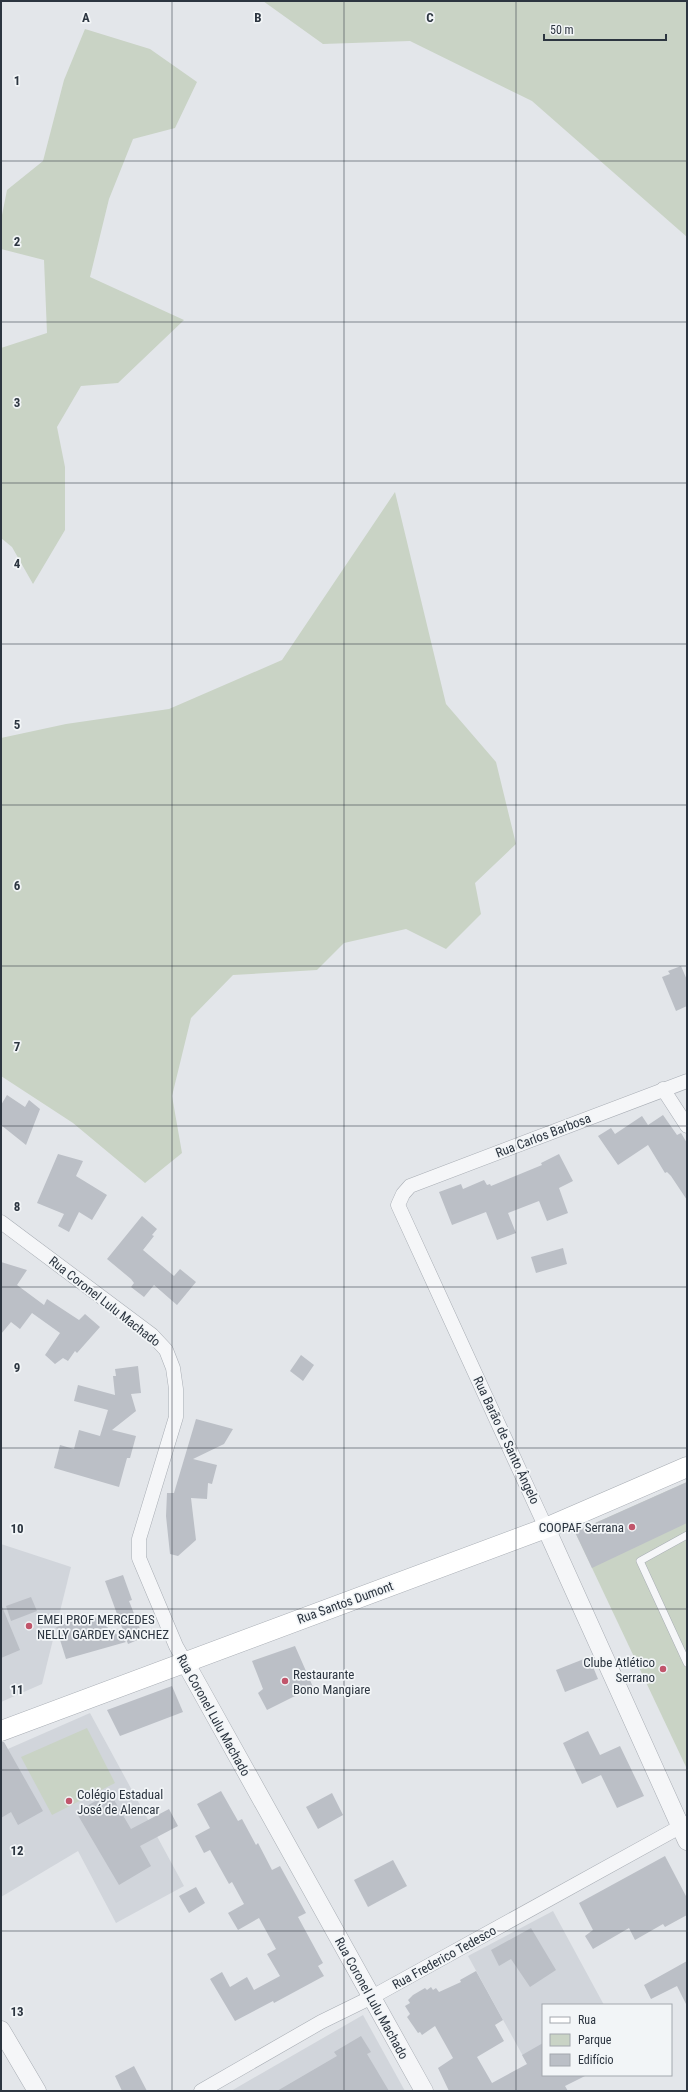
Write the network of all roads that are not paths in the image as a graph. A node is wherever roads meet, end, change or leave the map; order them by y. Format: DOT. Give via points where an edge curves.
graph roads {
  1 [pos="687,1080"];
  2 [pos="663,1089"];
  3 [pos="687,1126"];
  4 [pos="403,1194"];
  5 [pos="1,1222"];
  6 [pos="687,1467"];
  7 [pos="546,1528"];
  8 [pos="687,1535"];
  9 [pos="184,1662"];
  10 [pos="687,1663"];
  11 [pos="1,1731"];
  12 [pos="685,1830"];
  13 [pos="372,1997"];
  14 [pos="1,2030"];
  15 [pos="37,2091"];
  16 [pos="201,2091"];
  17 [pos="424,2091"];
  1 -- 2 [label="street, Rua Carlos Barbosa"];
  2 -- 3 [label="street"];
  2 -- 4 [label="street, Rua Carlos Barbosa" via="410,1186"];
  4 -- 7 [label="street, Rua Barão de Santo Ângelo" via="398,1205"];
  5 -- 9 [label="street, Rua Coronel Lulu Machado" via="152,1335 166,1350 173,1368 176,1417 138,1538 139,1558"];
  6 -- 7 [label="main road, Rua Santos Dumont"];
  7 -- 9 [label="main road, Rua Santos Dumont"];
  7 -- 12 [label="street, Rua Barão de Santo Ângelo"];
  8 -- 10 [label="lane" via="640,1561"];
  9 -- 11 [label="main road, Rua Santos Dumont"];
  9 -- 13 [label="street, Rua Coronel Lulu Machado"];
  12 -- 13 [label="street, Rua Frederico Tedesco"];
  13 -- 16 [label="street, Rua Frederico Tedesco" via="321,2022"];
  13 -- 17 [label="street, Rua Coronel Lulu Machado"];
  14 -- 15 [label="street"];
}
